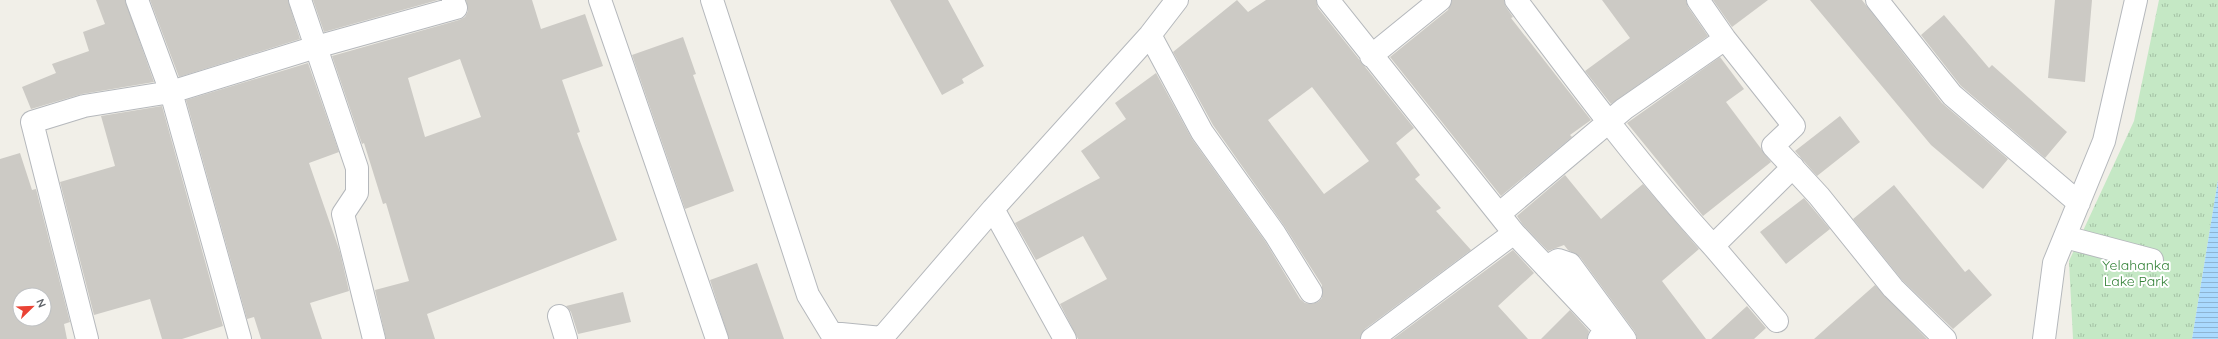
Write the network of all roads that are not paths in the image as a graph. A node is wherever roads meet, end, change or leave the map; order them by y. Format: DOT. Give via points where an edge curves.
graph roads {
  1 [pos="137,0"];
  2 [pos="300,0"];
  3 [pos="453,0"];
  4 [pos="600,0"];
  5 [pos="712,0"];
  6 [pos="1177,0"];
  7 [pos="1328,0"];
  8 [pos="1440,0"];
  9 [pos="1516,0"];
  10 [pos="1698,0"];
  11 [pos="1877,0"];
  12 [pos="2136,0"];
  13 [pos="1150,35"];
  14 [pos="1725,39"];
  15 [pos="316,47"];
  16 [pos="1371,56"];
  17 [pos="170,92"];
  18 [pos="1609,123"];
  19 [pos="1793,167"];
  20 [pos="2079,202"];
  21 [pos="993,209"];
  22 [pos="1498,214"];
  23 [pos="1514,233"];
  24 [pos="2065,237"];
  25 [pos="1713,246"];
  26 [pos="2152,260"];
  27 [pos="1546,267"];
  28 [pos="1311,292"];
  29 [pos="559,316"];
  30 [pos="1777,321"];
  31 [pos="882,338"];
  32 [pos="87,339"];
  33 [pos="240,339"];
  34 [pos="374,339"];
  35 [pos="566,339"];
  36 [pos="717,339"];
  37 [pos="1065,339"];
  38 [pos="1372,339"];
  39 [pos="1599,339"];
  40 [pos="1625,339"];
  41 [pos="1944,339"];
  42 [pos="2044,339"];
  1 -- 17 [label="street"];
  2 -- 15 [label="street"];
  3 -- 15 [label="street" via="456,8"];
  4 -- 36 [label="street"];
  5 -- 31 [label="street" via="808,295 831,333"];
  6 -- 13 [label="street"];
  7 -- 16 [label="street"];
  8 -- 16 [label="street"];
  9 -- 18 [label="street"];
  10 -- 14 [label="street"];
  11 -- 20 [label="street" via="1952,95"];
  12 -- 20 [label="street" via="2104,141"];
  13 -- 21 [label="street"];
  13 -- 28 [label="street" via="1202,132 1275,234"];
  14 -- 18 [label="street" via="1624,109"];
  14 -- 19 [label="street" via="1794,126 1773,146"];
  15 -- 17 [label="street"];
  15 -- 34 [label="street" via="357,168 356,193 343,214"];
  16 -- 22 [label="street"];
  17 -- 32 [label="street" via="84,106 32,122"];
  17 -- 33 [label="street"];
  18 -- 22 [label="street"];
  18 -- 25 [label="street" via="1676,206"];
  19 -- 25 [label="street"];
  19 -- 41 [label="street" via="1893,288"];
  20 -- 24 [label="street"];
  21 -- 31 [label="street"];
  21 -- 37 [label="street"];
  22 -- 23 [label="street"];
  23 -- 27 [label="street"];
  23 -- 38 [label="street"];
  24 -- 26 [label="street"];
  24 -- 42 [label="street" via="2054,263"];
  25 -- 30 [label="street"];
  27 -- 39 [label="street" via="1601,324 1603,332"];
  27 -- 40 [label="street" via="1558,260 1570,264"];
  29 -- 35 [label="street"];
}
